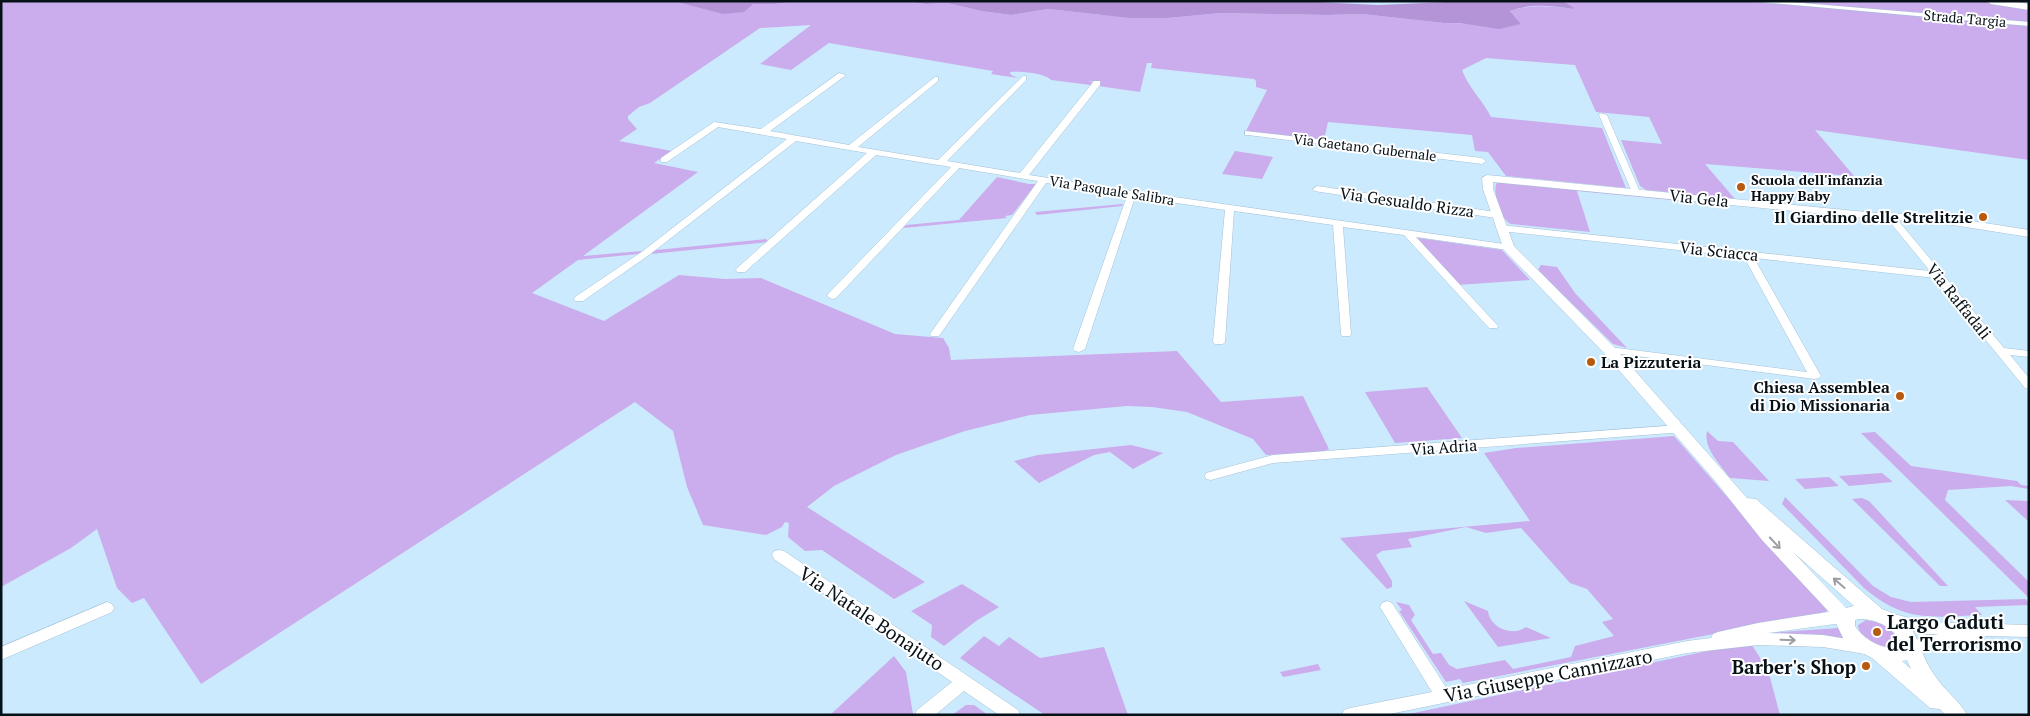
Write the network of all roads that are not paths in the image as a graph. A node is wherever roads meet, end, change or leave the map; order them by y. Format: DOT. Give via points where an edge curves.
graph roads {
  1 [pos="1752,1"];
  2 [pos="1991,1"];
  3 [pos="2010,1"];
  4 [pos="2029,6"];
  5 [pos="2029,24"];
  6 [pos="842,75"];
  7 [pos="1023,78"];
  8 [pos="935,79"];
  9 [pos="1097,84"];
  10 [pos="1603,115"];
  11 [pos="763,132"];
  12 [pos="1248,133"];
  13 [pos="794,138"];
  14 [pos="851,148"];
  15 [pos="874,152"];
  16 [pos="664,160"];
  17 [pos="940,164"];
  18 [pos="957,166"];
  19 [pos="1022,177"];
  20 [pos="1487,178"];
  21 [pos="1043,180"];
  22 [pos="1317,189"];
  23 [pos="1636,192"];
  24 [pos="1132,194"];
  25 [pos="1230,208"];
  26 [pos="1890,215"];
  27 [pos="1499,222"];
  28 [pos="1338,223"];
  29 [pos="1406,232"];
  30 [pos="2029,234"];
  31 [pos="1508,246"];
  32 [pos="1747,254"];
  33 [pos="741,270"];
  34 [pos="1938,274"];
  35 [pos="832,296"];
  36 [pos="579,300"];
  37 [pos="1493,326"];
  38 [pos="935,334"];
  39 [pos="1346,334"];
  40 [pos="1219,342"];
  41 [pos="1079,349"];
  42 [pos="1609,350"];
  43 [pos="2000,351"];
  44 [pos="2029,354"];
  45 [pos="2029,386"];
  46 [pos="1680,429"];
  47 [pos="1211,476"];
  48 [pos="1722,478"];
  49 [pos="779,555"];
  50 [pos="107,608"];
  51 [pos="1387,608"];
  52 [pos="1882,616"];
  53 [pos="1845,617"];
  54 [pos="2024,631"];
  55 [pos="1687,647"];
  56 [pos="1912,647"];
  57 [pos="1874,651"];
  58 [pos="1,654"];
  59 [pos="965,681"];
  60 [pos="1442,695"];
  61 [pos="923,715"];
  62 [pos="1012,715"];
  63 [pos="1350,715"];
  64 [pos="1955,715"];
  1 -- 5 [label="street, Strada Targia"];
  2 -- 4 [label="main road"];
  3 -- 4 [label="main road"];
  6 -- 11 [label="street"];
  7 -- 17 [label="street"];
  8 -- 14 [label="street"];
  9 -- 19 [label="street"];
  10 -- 23 [label="street"];
  11 -- 13 [label="street, Via Pasquale Salibra"];
  11 -- 16 [label="street, Via Pasquale Salibra" via="717,124"];
  12 -- 20 [label="street, Via Gaetano Gubernale" via="1482,158"];
  13 -- 14 [label="street, Via Pasquale Salibra"];
  13 -- 36 [label="street" via="646,253"];
  14 -- 15 [label="street, Via Pasquale Salibra"];
  15 -- 17 [label="street, Via Pasquale Salibra"];
  15 -- 33 [label="street"];
  17 -- 18 [label="street, Via Pasquale Salibra"];
  18 -- 19 [label="street, Via Pasquale Salibra"];
  18 -- 35 [label="street"];
  19 -- 21 [label="street, Via Pasquale Salibra"];
  20 -- 23 [label="street, Via Gela"];
  20 -- 27 [label="street"];
  21 -- 24 [label="street, Via Pasquale Salibra"];
  21 -- 38 [label="street"];
  22 -- 27 [label="street, Via Gesualdo Rizza"];
  23 -- 26 [label="street, Via Gela"];
  24 -- 25 [label="street, Via Pasquale Salibra"];
  24 -- 41 [label="street"];
  25 -- 28 [label="street, Via Pasquale Salibra"];
  25 -- 40 [label="street"];
  26 -- 30 [label="street, Via Gela" via="1938,219"];
  26 -- 34 [label="street, Via Raffadali"];
  27 -- 31 [label="street"];
  27 -- 32 [label="street, Via Sciacca"];
  28 -- 29 [label="street, Via Pasquale Salibra"];
  28 -- 39 [label="street"];
  29 -- 31 [label="street, Via Pasquale Salibra"];
  29 -- 37 [label="street"];
  31 -- 42 [label="street"];
  32 -- 34 [label="street, Via Sciacca"];
  32 -- 42 [label="street" via="1815,376"];
  34 -- 43 [label="street, Via Raffadali"];
  42 -- 46 [label="street"];
  43 -- 44 [label="street"];
  43 -- 45 [label="street, Via Raffadali"];
  46 -- 47 [label="street, Via Adria" via="1273,459"];
  46 -- 48 [label="street"];
  52 -- 48 [label="street, one-way" via="1835,580"];
  48 -- 53 [label="street, one-way" via="1768,536"];
  49 -- 59 [label="street, Via Natale Bonajuto"];
  50 -- 58 [label="street"];
  51 -- 60 [label="street"];
  52 -- 53 [label="street" via="1866,612"];
  52 -- 54 [label="street" via="1926,628"];
  52 -- 56 [label="street" via="1908,635"];
  53 -- 55 [label="street" via="1733,634"];
  53 -- 57 [label="street" via="1848,632"];
  54 -- 56 [label="street" via="1929,641"];
  55 -- 57 [label="street, one-way" via="1758,639 1822,641"];
  55 -- 60 [label="street, Via Giuseppe Cannizzaro"];
  56 -- 57 [label="street" via="1904,655"];
  56 -- 64 [label="street" via="1927,680"];
  57 -- 64 [label="street"];
  59 -- 61 [label="street"];
  59 -- 62 [label="street"];
  60 -- 63 [label="street, Via Giuseppe Cannizzaro"];
}
